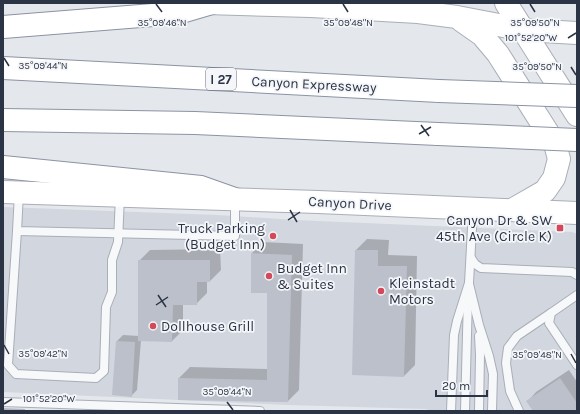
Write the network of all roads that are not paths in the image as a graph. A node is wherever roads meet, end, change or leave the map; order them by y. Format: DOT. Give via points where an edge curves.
graph roads {
  1 [pos="206,3"];
  2 [pos="212,3"];
  3 [pos="236,3"];
  4 [pos="506,3"];
  5 [pos="314,5"];
  6 [pos="457,18"];
  7 [pos="3,27"];
  8 [pos="524,30"];
  9 [pos="577,33"];
  10 [pos="3,68"];
  11 [pos="577,96"];
  12 [pos="577,115"];
  13 [pos="3,120"];
  14 [pos="577,140"];
  15 [pos="3,167"];
  16 [pos="11,192"];
  17 [pos="120,196"];
  18 [pos="235,199"];
  19 [pos="473,209"];
  20 [pos="512,210"];
  21 [pos="577,213"];
  22 [pos="17,231"];
  23 [pos="118,233"];
  24 [pos="471,258"];
  25 [pos="577,275"];
  26 [pos="469,283"];
  27 [pos="577,295"];
  28 [pos="551,313"];
  29 [pos="479,325"];
  30 [pos="576,363"];
  31 [pos="3,402"];
  32 [pos="260,411"];
  33 [pos="451,411"];
  34 [pos="465,411"];
  35 [pos="479,411"];
  36 [pos="492,411"];
  37 [pos="519,411"];
  1 -- 2 [label="main road"];
  2 -- 3 [label="main road"];
  2 -- 7 [label="main road" via="178,13"];
  3 -- 5 [label="main road"];
  4 -- 8 [label="main road"];
  5 -- 6 [label="main road" via="418,12"];
  6 -- 8 [label="main road"];
  6 -- 20 [label="main road" via="482,35 498,54 555,144 559,159 554,178 545,191"];
  8 -- 9 [label="main road"];
  8 -- 12 [label="main road"];
  10 -- 11 [label="main road, Canyon Expressway / I 27, bridge"];
  13 -- 14 [label="main road, bridge" via="194,123"];
  15 -- 18 [label="main road" via="201,187"];
  16 -- 17 [label="main road, Canyon Drive"];
  16 -- 22 [label="lane"];
  17 -- 18 [label="main road, Canyon Drive"];
  17 -- 23 [label="lane"];
  18 -- 19 [label="main road, Canyon Drive"];
  18 -- 23 [label="lane" via="235,236"];
  19 -- 20 [label="main road, Canyon Drive"];
  19 -- 24 [label="lane"];
  20 -- 21 [label="main road, Canyon Drive"];
  22 -- 23 [label="lane"];
  22 -- 23 [label="lane" via="8,365 16,374 96,378 104,371 106,307 112,292 112,260"];
  24 -- 25 [label="lane" via="480,268 572,272"];
  24 -- 26 [label="lane"];
  26 -- 29 [label="lane"];
  26 -- 33 [label="lane" via="454,335"];
  26 -- 34 [label="lane"];
  27 -- 28 [label="lane"];
  28 -- 30 [label="lane" via="549,323"];
  28 -- 37 [label="lane" via="517,336 508,348 506,363 510,391"];
  29 -- 35 [label="lane"];
  29 -- 36 [label="lane" via="493,374"];
  31 -- 32 [label="lane"];
}
